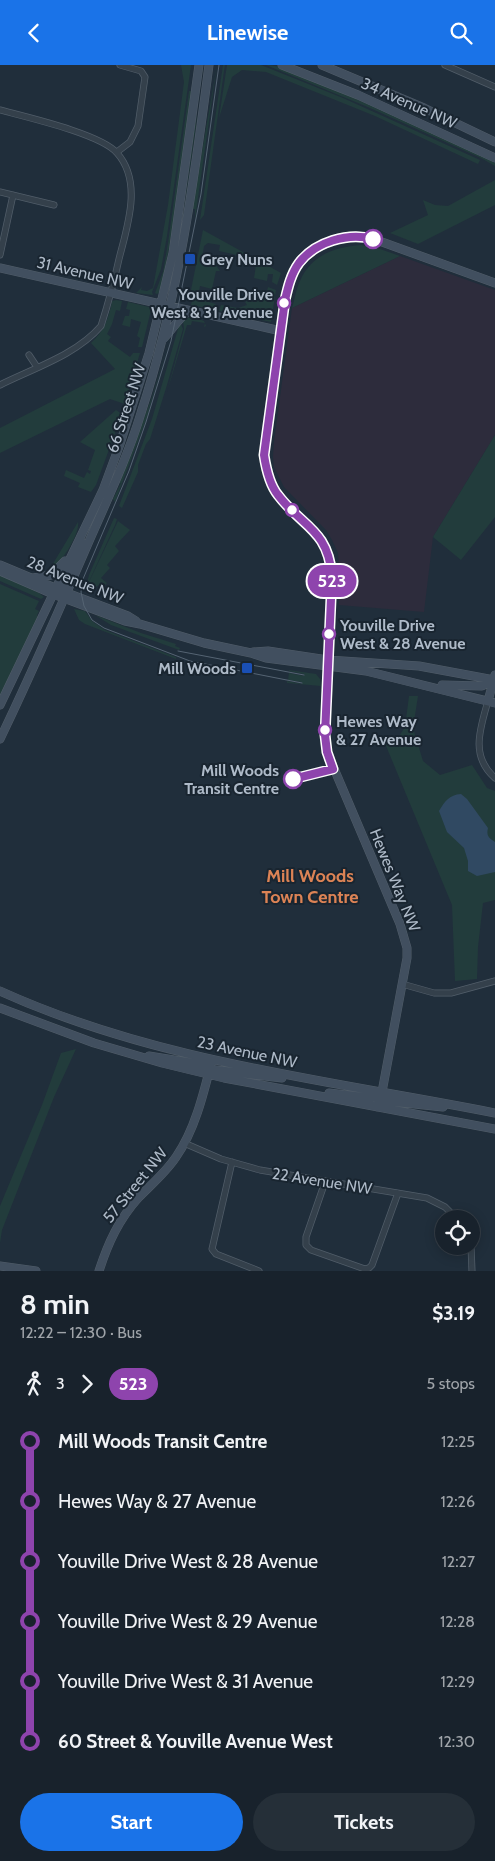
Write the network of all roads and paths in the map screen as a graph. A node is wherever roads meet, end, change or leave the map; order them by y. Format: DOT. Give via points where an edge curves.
graph roads {
  1 [pos="120,65"];
  2 [pos="199,65"];
  3 [pos="208,65"];
  4 [pos="214,65"];
  5 [pos="282,65"];
  6 [pos="322,65"];
  7 [pos="445,65"];
  8 [pos="206,81"];
  9 [pos="495,87"];
  10 [pos="0,109"];
  11 [pos="495,142"];
  12 [pos="117,152"];
  13 [pos="494,157"];
  14 [pos="0,193"];
  15 [pos="13,195"];
  16 [pos="54,205"];
  17 [pos="0,255"];
  18 [pos="0,268"];
  19 [pos="495,283"];
  20 [pos="111,294"];
  21 [pos="161,305"];
  22 [pos="170,306"];
  23 [pos="189,311"];
  24 [pos="281,331"];
  25 [pos="162,340"];
  26 [pos="29,355"];
  27 [pos="37,367"];
  28 [pos="0,385"];
  29 [pos="85,528"];
  30 [pos="72,554"];
  31 [pos="0,565"];
  32 [pos="0,571"];
  33 [pos="30,577"];
  34 [pos="61,594"];
  35 [pos="328,663"];
  36 [pos="495,679"];
  37 [pos="425,685"];
  38 [pos="493,700"];
  39 [pos="0,705"];
  40 [pos="0,739"];
  41 [pos="495,778"];
  42 [pos="495,981"];
  43 [pos="402,985"];
  44 [pos="0,992"];
  45 [pos="0,1008"];
  46 [pos="127,1053"];
  47 [pos="212,1060"];
  48 [pos="208,1075"];
  49 [pos="309,1078"];
  50 [pos="303,1092"];
  51 [pos="382,1092"];
  52 [pos="377,1107"];
  53 [pos="457,1107"];
  54 [pos="495,1113"];
  55 [pos="495,1125"];
  56 [pos="479,1126"];
  57 [pos="495,1129"];
  58 [pos="184,1143"];
  59 [pos="232,1163"];
  60 [pos="325,1182"];
  61 [pos="398,1193"];
  62 [pos="448,1210"];
  63 [pos="471,1255"];
  64 [pos="0,1266"];
  65 [pos="36,1271"];
  66 [pos="99,1271"];
  67 [pos="259,1271"];
  68 [pos="472,1271"];
  1 -- 12 [label="street" via="141,71 144,80 138,126 130,142"];
  2 -- 21 [label="main road, 66 Street NW" via="174,244"];
  3 -- 8 [label="main road, 66 Street NW"];
  4 -- 8 [label="main road"];
  5 -- 13 [label="main road, 34 Avenue NW" via="358,95"];
  6 -- 11 [label="main road, 34 Avenue NW"];
  7 -- 9 [label="street"];
  8 -- 22 [label="main road, 66 Street NW" via="189,207"];
  10 -- 12 [label="street" via="83,134"];
  12 -- 20 [label="street" via="125,166 131,191 130,214"];
  14 -- 15 [label="street"];
  15 -- 16 [label="street"];
  15 -- 17 [label="street"];
  18 -- 20 [label="main road, 31 Avenue NW"];
  19 -- 24 [label="main road, Hewes Way NW" via="371,238 351,236 326,243 300,262 290,278"];
  20 -- 21 [label="main road, 31 Avenue NW"];
  20 -- 27 [label="street" via="101,326 91,338"];
  21 -- 22 [label="main road, 31 Avenue NW"];
  21 -- 29 [label="main road, 66 Street NW" via="150,353 120,444"];
  22 -- 23 [label="main road, 31 Avenue NW"];
  22 -- 25 [label="main road, 66 Street NW"];
  23 -- 24 [label="main road, 31 Avenue NW"];
  23 -- 25 [label="main road" via="178,319"];
  24 -- 35 [label="main road, Hewes Way NW" via="264,455 277,494 315,531 330,559"];
  25 -- 34 [label="main road, 66 Street NW" via="141,416 115,481"];
  26 -- 27 [label="street"];
  27 -- 28 [label="street"];
  29 -- 30 [label="main road, 66 Street NW"];
  29 -- 34 [label="main road"];
  30 -- 33 [label="main road" via="51,575"];
  30 -- 34 [label="main road, 66 Street NW"];
  31 -- 33 [label="main road, 28 Avenue NW"];
  32 -- 34 [label="main road, 28 Avenue NW"];
  33 -- 34 [label="main road, 28 Avenue NW"];
  34 -- 35 [label="main road, 28 Avenue NW" via="125,621 204,643"];
  34 -- 39 [label="main road, 66 Street NW"];
  34 -- 40 [label="main road, 66 Street NW" via="21,696"];
  35 -- 36 [label="main road, 28 Avenue NW" via="419,666"];
  35 -- 37 [label="main road, 28 Avenue NW"];
  35 -- 43 [label="main road, Hewes Way NW" via="327,752 403,934 407,948"];
  36 -- 37 [label="main road" via="482,686"];
  36 -- 38 [label="main road"];
  37 -- 38 [label="main road, 28 Avenue NW"];
  38 -- 41 [label="street" via="479,735 479,752 482,763"];
  42 -- 43 [label="street" via="452,993 434,993"];
  43 -- 51 [label="main road, Hewes Way NW"];
  44 -- 47 [label="main road, 23 Avenue NW" via="104,1031"];
  45 -- 46 [label="main road, 23 Avenue NW"];
  46 -- 47 [label="main road" via="205,1065"];
  46 -- 48 [label="main road, 23 Avenue NW"];
  47 -- 48 [label="main road, 57 Street NW"];
  47 -- 49 [label="main road, 23 Avenue NW"];
  48 -- 49 [label="main road" via="216,1070"];
  48 -- 50 [label="main road, 23 Avenue NW"];
  48 -- 58 [label="main road, 57 Street NW"];
  49 -- 51 [label="main road, 23 Avenue NW"];
  50 -- 51 [label="main road" via="372,1098"];
  50 -- 52 [label="main road, 23 Avenue NW"];
  51 -- 52 [label="main road, Hewes Way NW"];
  51 -- 53 [label="main road, 23 Avenue NW"];
  52 -- 53 [label="main road" via="386,1101"];
  52 -- 56 [label="main road, 23 Avenue NW"];
  53 -- 54 [label="main road, 23 Avenue NW"];
  55 -- 56 [label="main road"];
  56 -- 57 [label="main road, 23 Avenue NW"];
  58 -- 59 [label="street, 22 Avenue NW"];
  58 -- 66 [label="main road, 57 Street NW" via="169,1167 120,1222"];
  59 -- 60 [label="street, 22 Avenue NW"];
  59 -- 67 [label="street" via="213,1252"];
  60 -- 61 [label="street, 22 Avenue NW"];
  60 -- 61 [label="street" via="306,1237 307,1247 362,1269 369,1269 372,1265"];
  61 -- 62 [label="street, 22 Avenue NW" via="435,1201"];
  63 -- 68 [label="street"];
  64 -- 65 [label="main road"];
}
